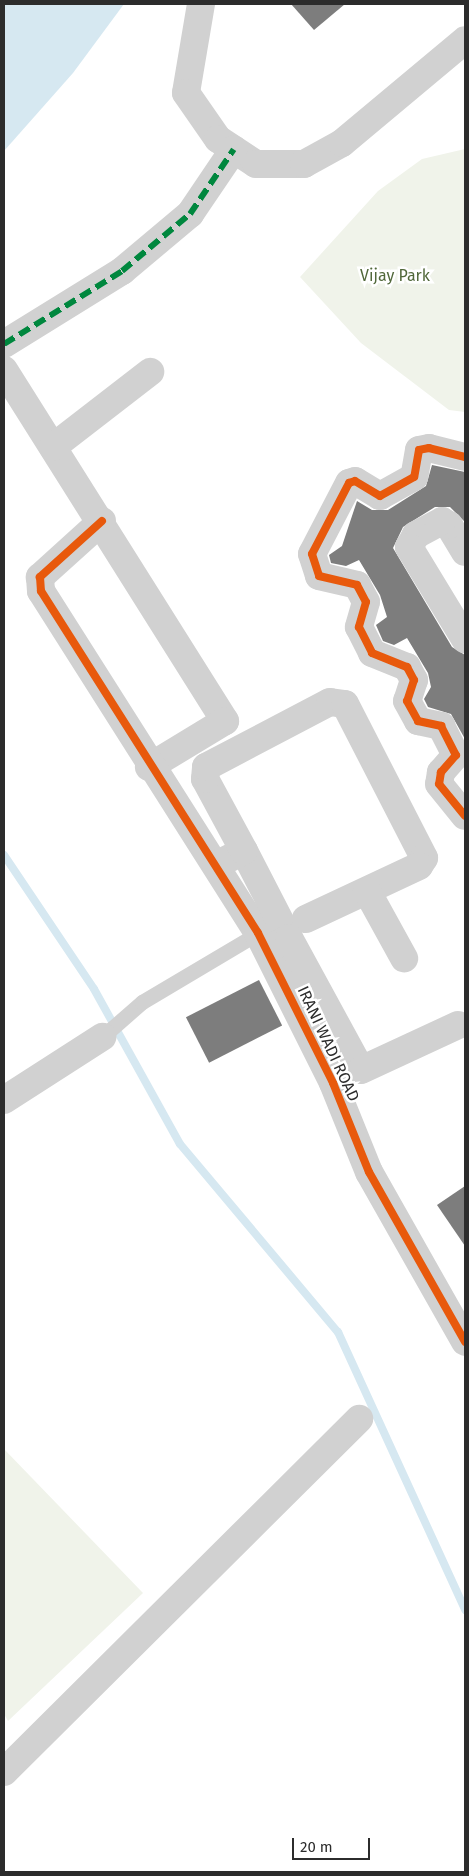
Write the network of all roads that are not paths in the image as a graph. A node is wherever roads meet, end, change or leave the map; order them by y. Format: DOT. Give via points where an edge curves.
graph roads {
  1 [pos="201,4"];
  2 [pos="465,40"];
  3 [pos="234,149"];
  4 [pos="4,344"];
  5 [pos="4,370"];
  6 [pos="150,372"];
  7 [pos="53,447"];
  8 [pos="465,457"];
  9 [pos="102,521"];
  10 [pos="465,552"];
  11 [pos="465,639"];
  12 [pos="149,767"];
  13 [pos="465,816"];
  14 [pos="244,851"];
  15 [pos="216,865"];
  16 [pos="367,891"];
  17 [pos="280,935"];
  18 [pos="404,958"];
  19 [pos="458,1025"];
  20 [pos="102,1037"];
  21 [pos="361,1070"];
  22 [pos="333,1083"];
  23 [pos="7,1092"];
  24 [pos="465,1342"];
  25 [pos="359,1419"];
  26 [pos="4,1772"];
  1 -- 3 [label="street" via="186,93 218,139"];
  2 -- 3 [label="street" via="342,143 304,164 256,164"];
  3 -- 4 [label="street" via="190,214 122,271"];
  5 -- 7 [label="street"];
  6 -- 7 [label="street"];
  7 -- 9 [label="street"];
  8 -- 13 [label="street" via="429,448 419,450 414,477 380,496 355,481 349,483 312,554 320,576 357,585 366,602 358,627 372,653 407,667 414,680 407,701 418,721 441,726 456,755 441,772 440,784"];
  9 -- 12 [label="street, IRANI WADI ROAD" via="40,577 41,591"];
  9 -- 12 [label="street" via="225,721"];
  10 -- 11 [label="street" via="450,525 442,521 416,535 409,548"];
  12 -- 15 [label="street, IRANI WADI ROAD"];
  14 -- 15 [label="street"];
  14 -- 16 [label="street" via="205,779 206,767 330,702 345,704 424,858 419,866"];
  14 -- 17 [label="street"];
  15 -- 17 [label="street, IRANI WADI ROAD"];
  16 -- 17 [label="street"];
  16 -- 18 [label="street"];
  17 -- 20 [label="lane" via="142,1002"];
  17 -- 21 [label="street"];
  17 -- 22 [label="street, IRANI WADI ROAD"];
  19 -- 21 [label="street"];
  20 -- 23 [label="street"];
  21 -- 22 [label="street"];
  22 -- 24 [label="street, IRANI WADI ROAD" via="368,1172"];
  25 -- 26 [label="street"];
}
